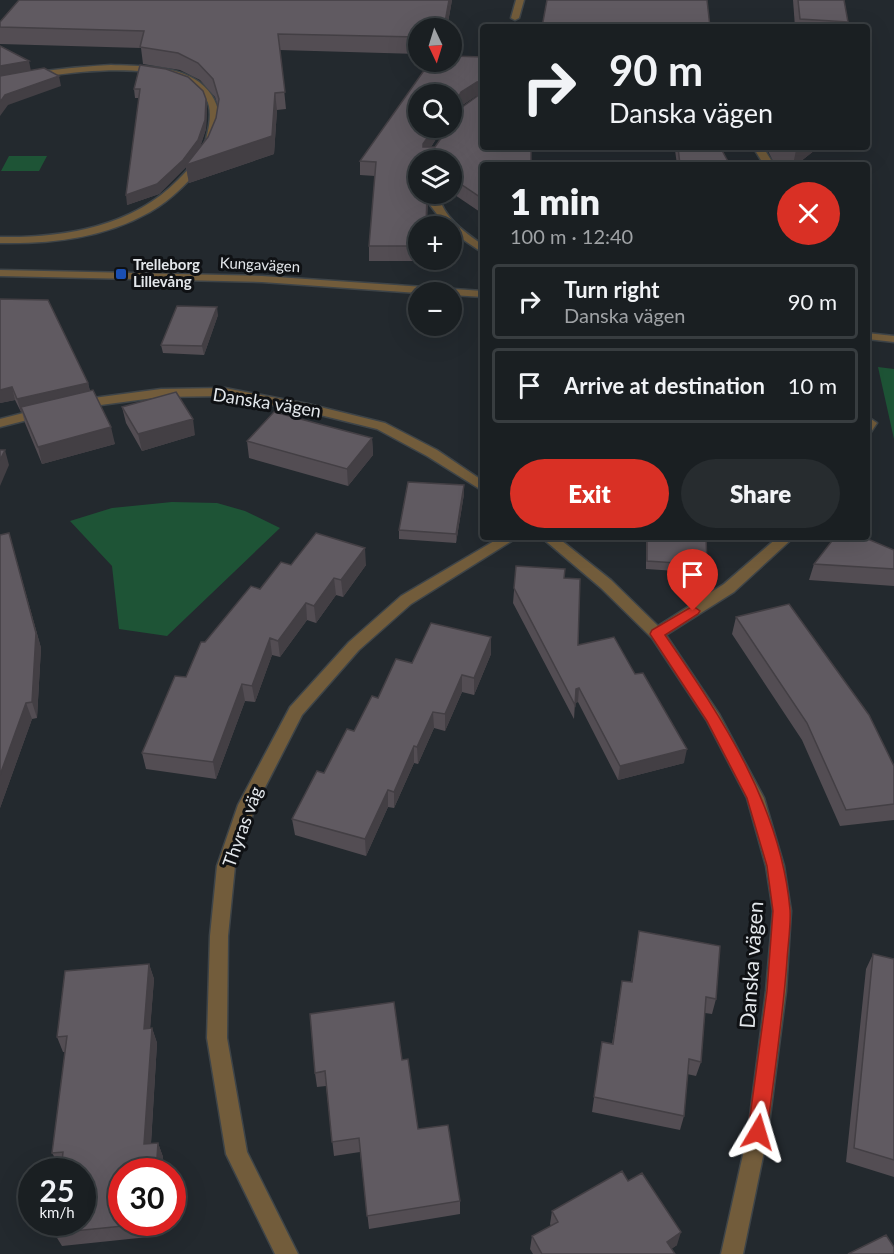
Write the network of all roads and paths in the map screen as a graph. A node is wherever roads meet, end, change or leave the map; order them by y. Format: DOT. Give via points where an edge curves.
graph roads {
  1 [pos="520,0"];
  2 [pos="515,18"];
  3 [pos="0,82"];
  4 [pos="462,235"];
  5 [pos="0,240"];
  6 [pos="480,248"];
  7 [pos="0,273"];
  8 [pos="480,294"];
  9 [pos="870,336"];
  10 [pos="894,339"];
  11 [pos="0,423"];
  12 [pos="480,485"];
  13 [pos="507,540"];
  14 [pos="552,540"];
  15 [pos="784,540"];
  16 [pos="657,634"];
  17 [pos="288,1254"];
  18 [pos="732,1254"];
  1 -- 2 [label="street"];
  3 -- 5 [label="street" via="61,70 140,68 172,73 201,88 211,98 213,133 196,166 179,185 135,217 64,239"];
  4 -- 6 [label="street"];
  7 -- 8 [label="street, Kungavägen" via="262,279"];
  9 -- 10 [label="street"];
  11 -- 12 [label="street, Danska vägen" via="98,400 161,393 225,392 381,426"];
  13 -- 17 [label="street, Thyras väg" via="406,600 354,646 296,711 247,805 226,866 219,936 218,1038 237,1154"];
  14 -- 16 [label="street, Danska vägen" via="606,584"];
  15 -- 16 [label="street" via="729,588"];
  16 -- 18 [label="street, Danska vägen" via="713,718 755,798 775,866 782,911 758,1132"];
}
